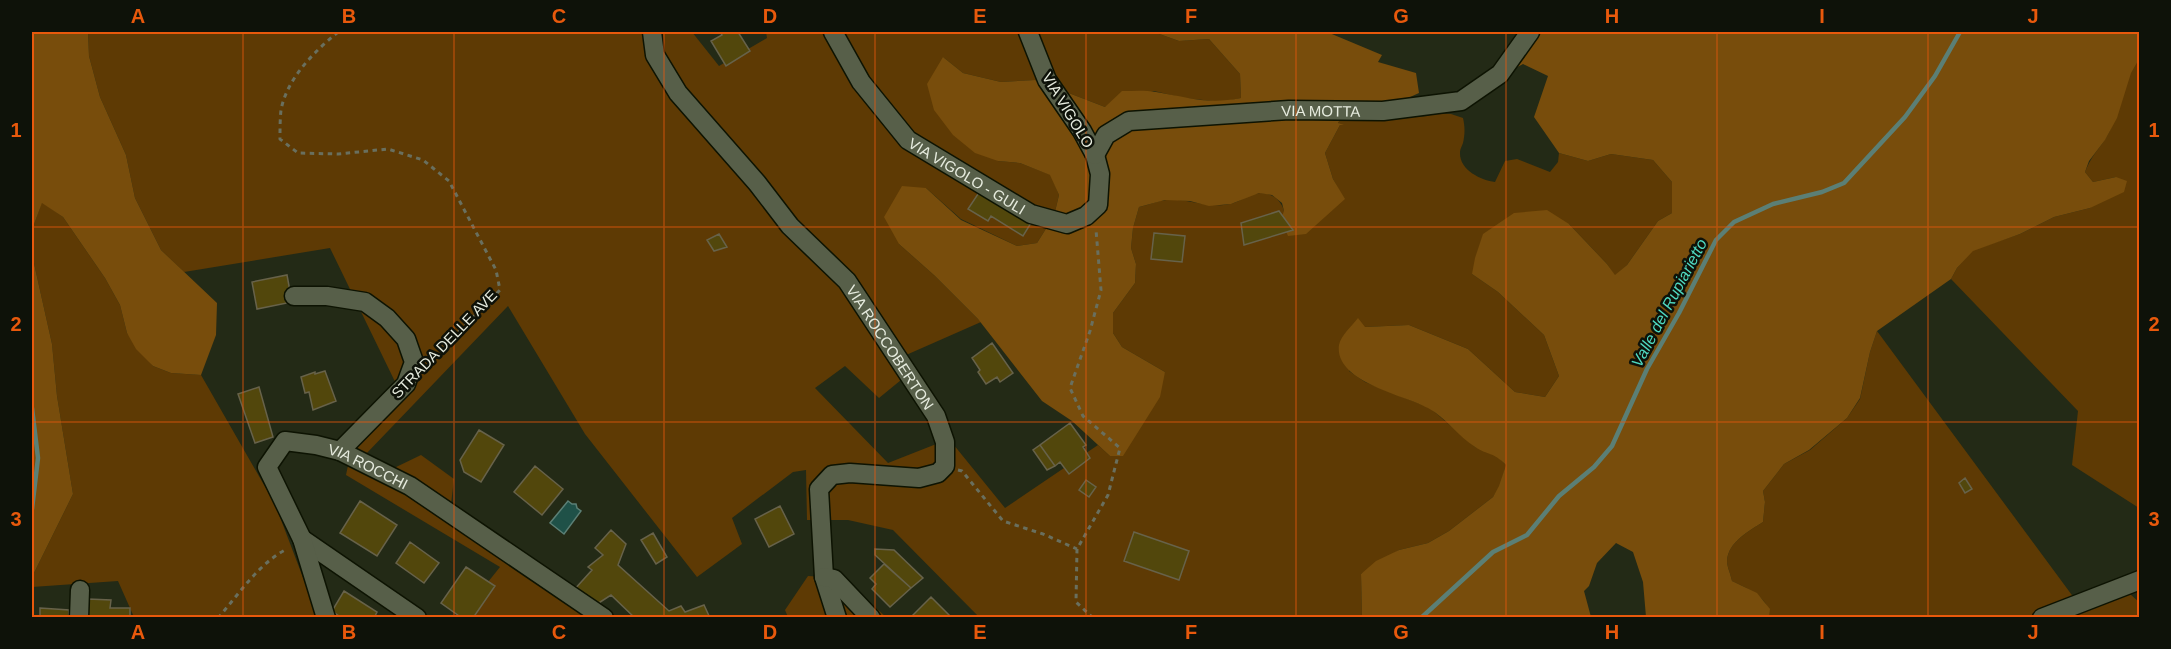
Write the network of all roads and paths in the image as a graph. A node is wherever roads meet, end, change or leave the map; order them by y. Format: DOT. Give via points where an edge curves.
graph roads {
  1 [pos="338,32"];
  2 [pos="652,32"];
  3 [pos="833,32"];
  4 [pos="1028,32"];
  5 [pos="1530,32"];
  6 [pos="1095,154"];
  7 [pos="1093,209"];
  8 [pos="294,296"];
  9 [pos="430,360"];
  10 [pos="340,451"];
  11 [pos="945,466"];
  12 [pos="302,540"];
  13 [pos="1077,549"];
  14 [pos="824,577"];
  15 [pos="2139,580"];
  16 [pos="80,590"];
  17 [pos="79,618"];
  18 [pos="219,618"];
  19 [pos="326,618"];
  20 [pos="417,618"];
  21 [pos="604,618"];
  22 [pos="837,618"];
  23 [pos="871,618"];
  24 [pos="1093,618"];
  25 [pos="2042,618"];
  1 -- 9 [label="path, STRADA DELLE AVE" via="314,52 290,86 282,109 280,139 298,153 388,149 423,160 449,181 496,270 500,290"];
  2 -- 11 [label="street, VIA ROCCOBERTON" via="655,55 678,93 790,226 848,282 936,416 945,442"];
  3 -- 7 [label="street, VIA VIGOLO - GULI" via="861,82 908,140 1031,214 1067,224"];
  4 -- 6 [label="street, VIA VIGOLO" via="1047,80"];
  5 -- 6 [label="street, VIA MOTTA" via="1500,74 1461,101 1383,111 1289,110 1129,121 1106,135"];
  6 -- 7 [label="street" via="1100,174 1098,205"];
  7 -- 13 [label="path" via="1101,290 1070,388 1083,416 1120,448 1108,495"];
  8 -- 10 [label="street, STRADA DELLE AVE" via="365,302 406,339 414,362 406,384"];
  10 -- 12 [label="street, VIA ROCCHI" via="285,441 267,467"];
  10 -- 21 [label="street, VIA ROCCHI" via="410,486"];
  11 -- 13 [label="path" via="962,471 1003,521"];
  11 -- 14 [label="street" via="938,473 919,478 832,475 819,489"];
  12 -- 18 [label="path" via="275,555"];
  12 -- 19 [label="street, VIA ROCCHI"];
  12 -- 20 [label="street"];
  13 -- 24 [label="path" via="1076,602"];
  14 -- 22 [label="street"];
  14 -- 23 [label="street" via="834,579"];
  15 -- 25 [label="street"];
  16 -- 17 [label="street"];
}
